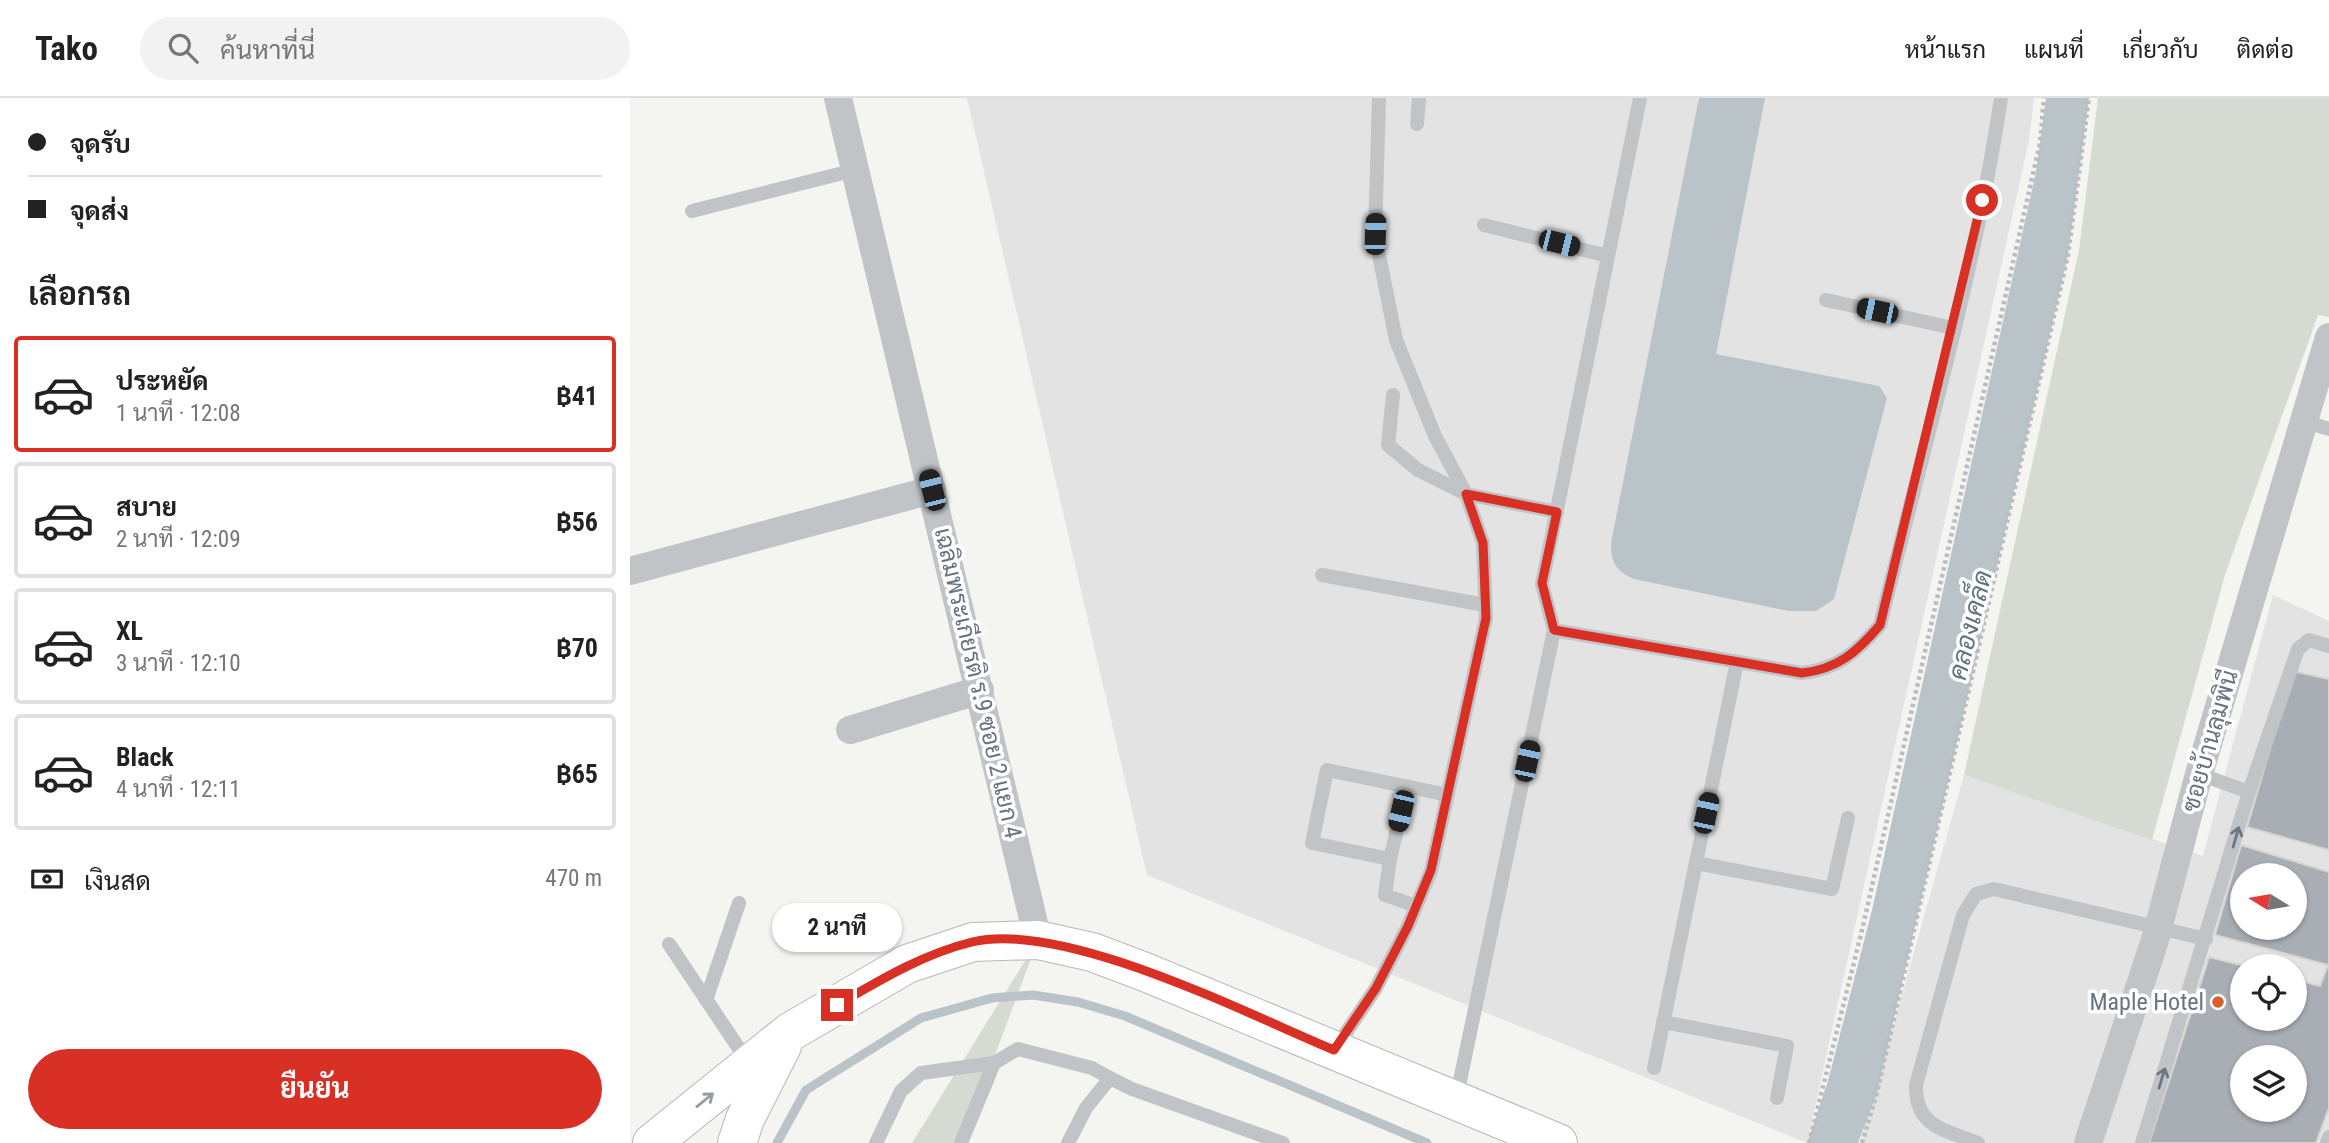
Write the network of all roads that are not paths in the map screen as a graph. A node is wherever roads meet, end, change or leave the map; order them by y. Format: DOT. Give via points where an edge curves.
graph roads {
  1 [pos="838,98"];
  2 [pos="1379,98"];
  3 [pos="1419,98"];
  4 [pos="1640,98"];
  5 [pos="2001,98"];
  6 [pos="1417,124"];
  7 [pos="855,170"];
  8 [pos="692,211"];
  9 [pos="1485,225"];
  10 [pos="1608,256"];
  11 [pos="1826,300"];
  12 [pos="1953,328"];
  13 [pos="2329,337"];
  14 [pos="1393,395"];
  15 [pos="2316,425"];
  16 [pos="932,490"];
  17 [pos="1466,494"];
  18 [pos="1557,512"];
  19 [pos="630,571"];
  20 [pos="1322,575"];
  21 [pos="1485,605"];
  22 [pos="1554,630"];
  23 [pos="2329,646"];
  24 [pos="1737,662"];
  25 [pos="980,690"];
  26 [pos="850,730"];
  27 [pos="2199,774"];
  28 [pos="1406,787"];
  29 [pos="2249,792"];
  30 [pos="1448,794"];
  31 [pos="1847,818"];
  32 [pos="1390,859"];
  33 [pos="1696,863"];
  34 [pos="739,902"];
  35 [pos="1416,906"];
  36 [pos="2159,929"];
  37 [pos="2206,939"];
  38 [pos="1038,940"];
  39 [pos="669,944"];
  40 [pos="706,1000"];
  41 [pos="1663,1022"];
  42 [pos="790,1032"];
  43 [pos="1334,1050"];
  44 [pos="994,1063"];
  45 [pos="748,1064"];
  46 [pos="1654,1068"];
  47 [pos="1110,1078"];
  48 [pos="1777,1098"];
  49 [pos="1456,1101"];
  50 [pos="2329,1137"];
  51 [pos="652,1143"];
  52 [pos="737,1143"];
  53 [pos="876,1143"];
  54 [pos="961,1143"];
  55 [pos="1068,1143"];
  56 [pos="1283,1143"];
  57 [pos="1558,1143"];
  58 [pos="1978,1143"];
  59 [pos="2088,1143"];
  60 [pos="2142,1143"];
  61 [pos="2327,1143"];
  1 -- 7 [label="street, เฉลิมพระเกียรติ ร.9 ซอย 2 แยก 4"];
  2 -- 17 [label="lane" via="1375,234 1396,340 1435,436"];
  3 -- 6 [label="lane"];
  4 -- 10 [label="lane"];
  5 -- 12 [label="lane" via="1994,149"];
  7 -- 8 [label="lane"];
  7 -- 16 [label="street, เฉลิมพระเกียรติ ร.9 ซอย 2 แยก 4"];
  9 -- 10 [label="lane"];
  10 -- 18 [label="lane"];
  11 -- 12 [label="lane"];
  12 -- 24 [label="lane" via="1880,625 1861,647 1825,670 1802,673"];
  13 -- 15 [label="street, ซอยบ้านลุมพินี"];
  14 -- 17 [label="lane" via="1388,445 1418,470"];
  15 -- 27 [label="street, ซอยบ้านลุมพินี"];
  16 -- 19 [label="street"];
  16 -- 25 [label="street, เฉลิมพระเกียรติ ร.9 ซอย 2 แยก 4"];
  17 -- 18 [label="lane"];
  17 -- 21 [label="lane" via="1483,543"];
  18 -- 22 [label="lane" via="1542,583"];
  20 -- 21 [label="lane"];
  21 -- 30 [label="lane"];
  22 -- 24 [label="lane"];
  22 -- 49 [label="lane"];
  23 -- 29 [label="lane" via="2309,640 2298,649"];
  24 -- 33 [label="lane"];
  25 -- 26 [label="street"];
  25 -- 38 [label="street, เฉลิมพระเกียรติ ร.9 ซอย 2 แยก 4"];
  27 -- 29 [label="lane"];
  27 -- 36 [label="street, ซอยบ้านลุมพินี"];
  28 -- 30 [label="lane"];
  28 -- 32 [label="lane"];
  28 -- 32 [label="lane" via="1327,770 1312,843"];
  37 -- 29 [label="lane, one-way"];
  30 -- 35 [label="lane" via="1431,870"];
  31 -- 33 [label="lane" via="1832,889"];
  32 -- 35 [label="lane" via="1385,895"];
  33 -- 41 [label="lane"];
  34 -- 40 [label="lane"];
  35 -- 43 [label="lane" via="1376,988"];
  36 -- 37 [label="lane"];
  36 -- 58 [label="lane" via="1994,890 1985,890 1968,902 1916,1085 1916,1103 1932,1125"];
  36 -- 59 [label="street, ซอยบ้านลุมพินี"];
  60 -- 37 [label="lane, one-way"];
  38 -- 42 [label="main road" via="974,942 907,964"];
  38 -- 43 [label="main road" via="1092,952"];
  39 -- 40 [label="lane"];
  40 -- 45 [label="lane"];
  41 -- 46 [label="lane"];
  41 -- 48 [label="lane" via="1787,1046"];
  42 -- 45 [label="main road"];
  42 -- 52 [label="main road" via="765,1075"];
  43 -- 49 [label="main road"];
  44 -- 47 [label="lane" via="1018,1049 1092,1068"];
  44 -- 53 [label="lane" via="921,1073 901,1091"];
  44 -- 54 [label="lane"];
  51 -- 45 [label="main road, one-way"];
  47 -- 55 [label="lane" via="1086,1108"];
  47 -- 56 [label="lane"];
  49 -- 57 [label="main road"];
  50 -- 61 [label="lane"];
}
